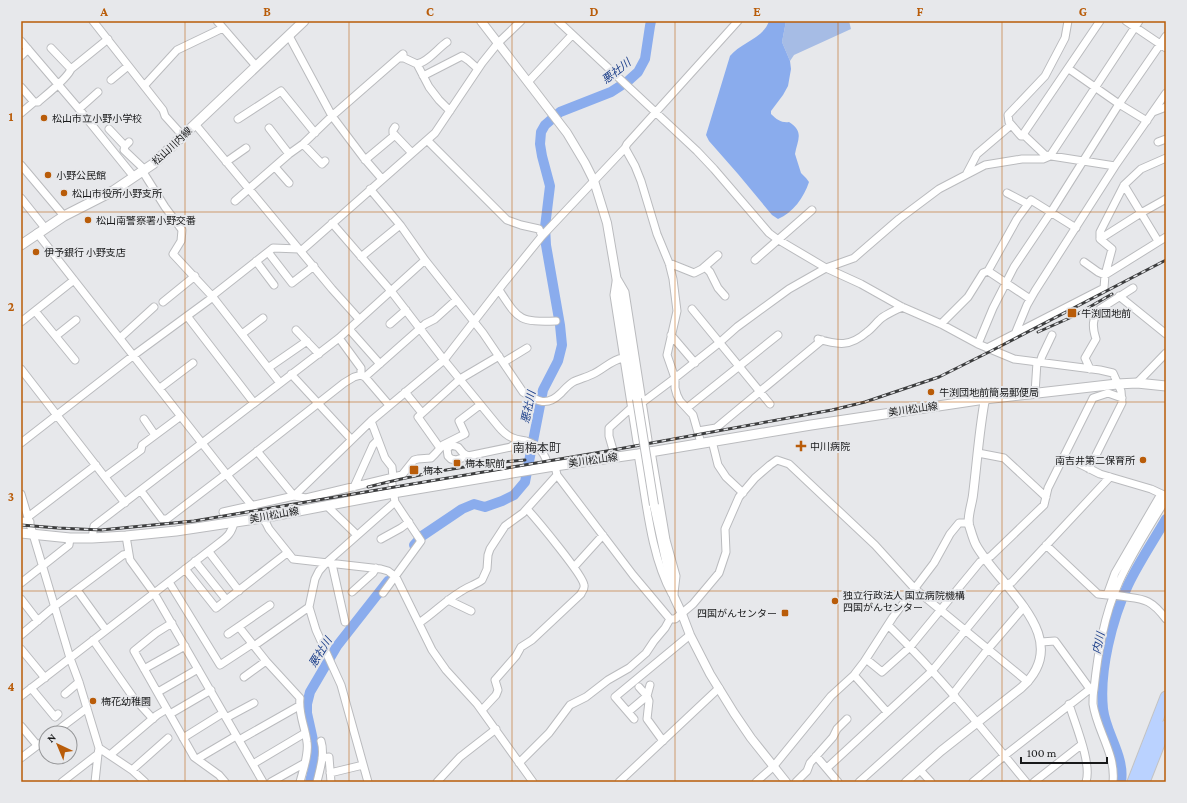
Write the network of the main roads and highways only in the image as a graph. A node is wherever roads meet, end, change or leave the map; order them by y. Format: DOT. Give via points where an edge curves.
graph roads {
  1 [pos="304,21"];
  2 [pos="21,245"];
  3 [pos="1166,386"];
  4 [pos="21,533"];
  5 [pos="1166,697"];
  6 [pos="1166,726"];
  7 [pos="1133,782"];
  8 [pos="1144,782"];
  1 -- 2 [label="main road, 松山川内線" via="144,171 113,191 64,216"];
  3 -- 4 [label="main road, 美川松山線" via="1117,384 985,399 811,424 394,498 126,536 70,538"];
  5 -- 7 [label="highway"];
  6 -- 8 [label="highway"];
}
